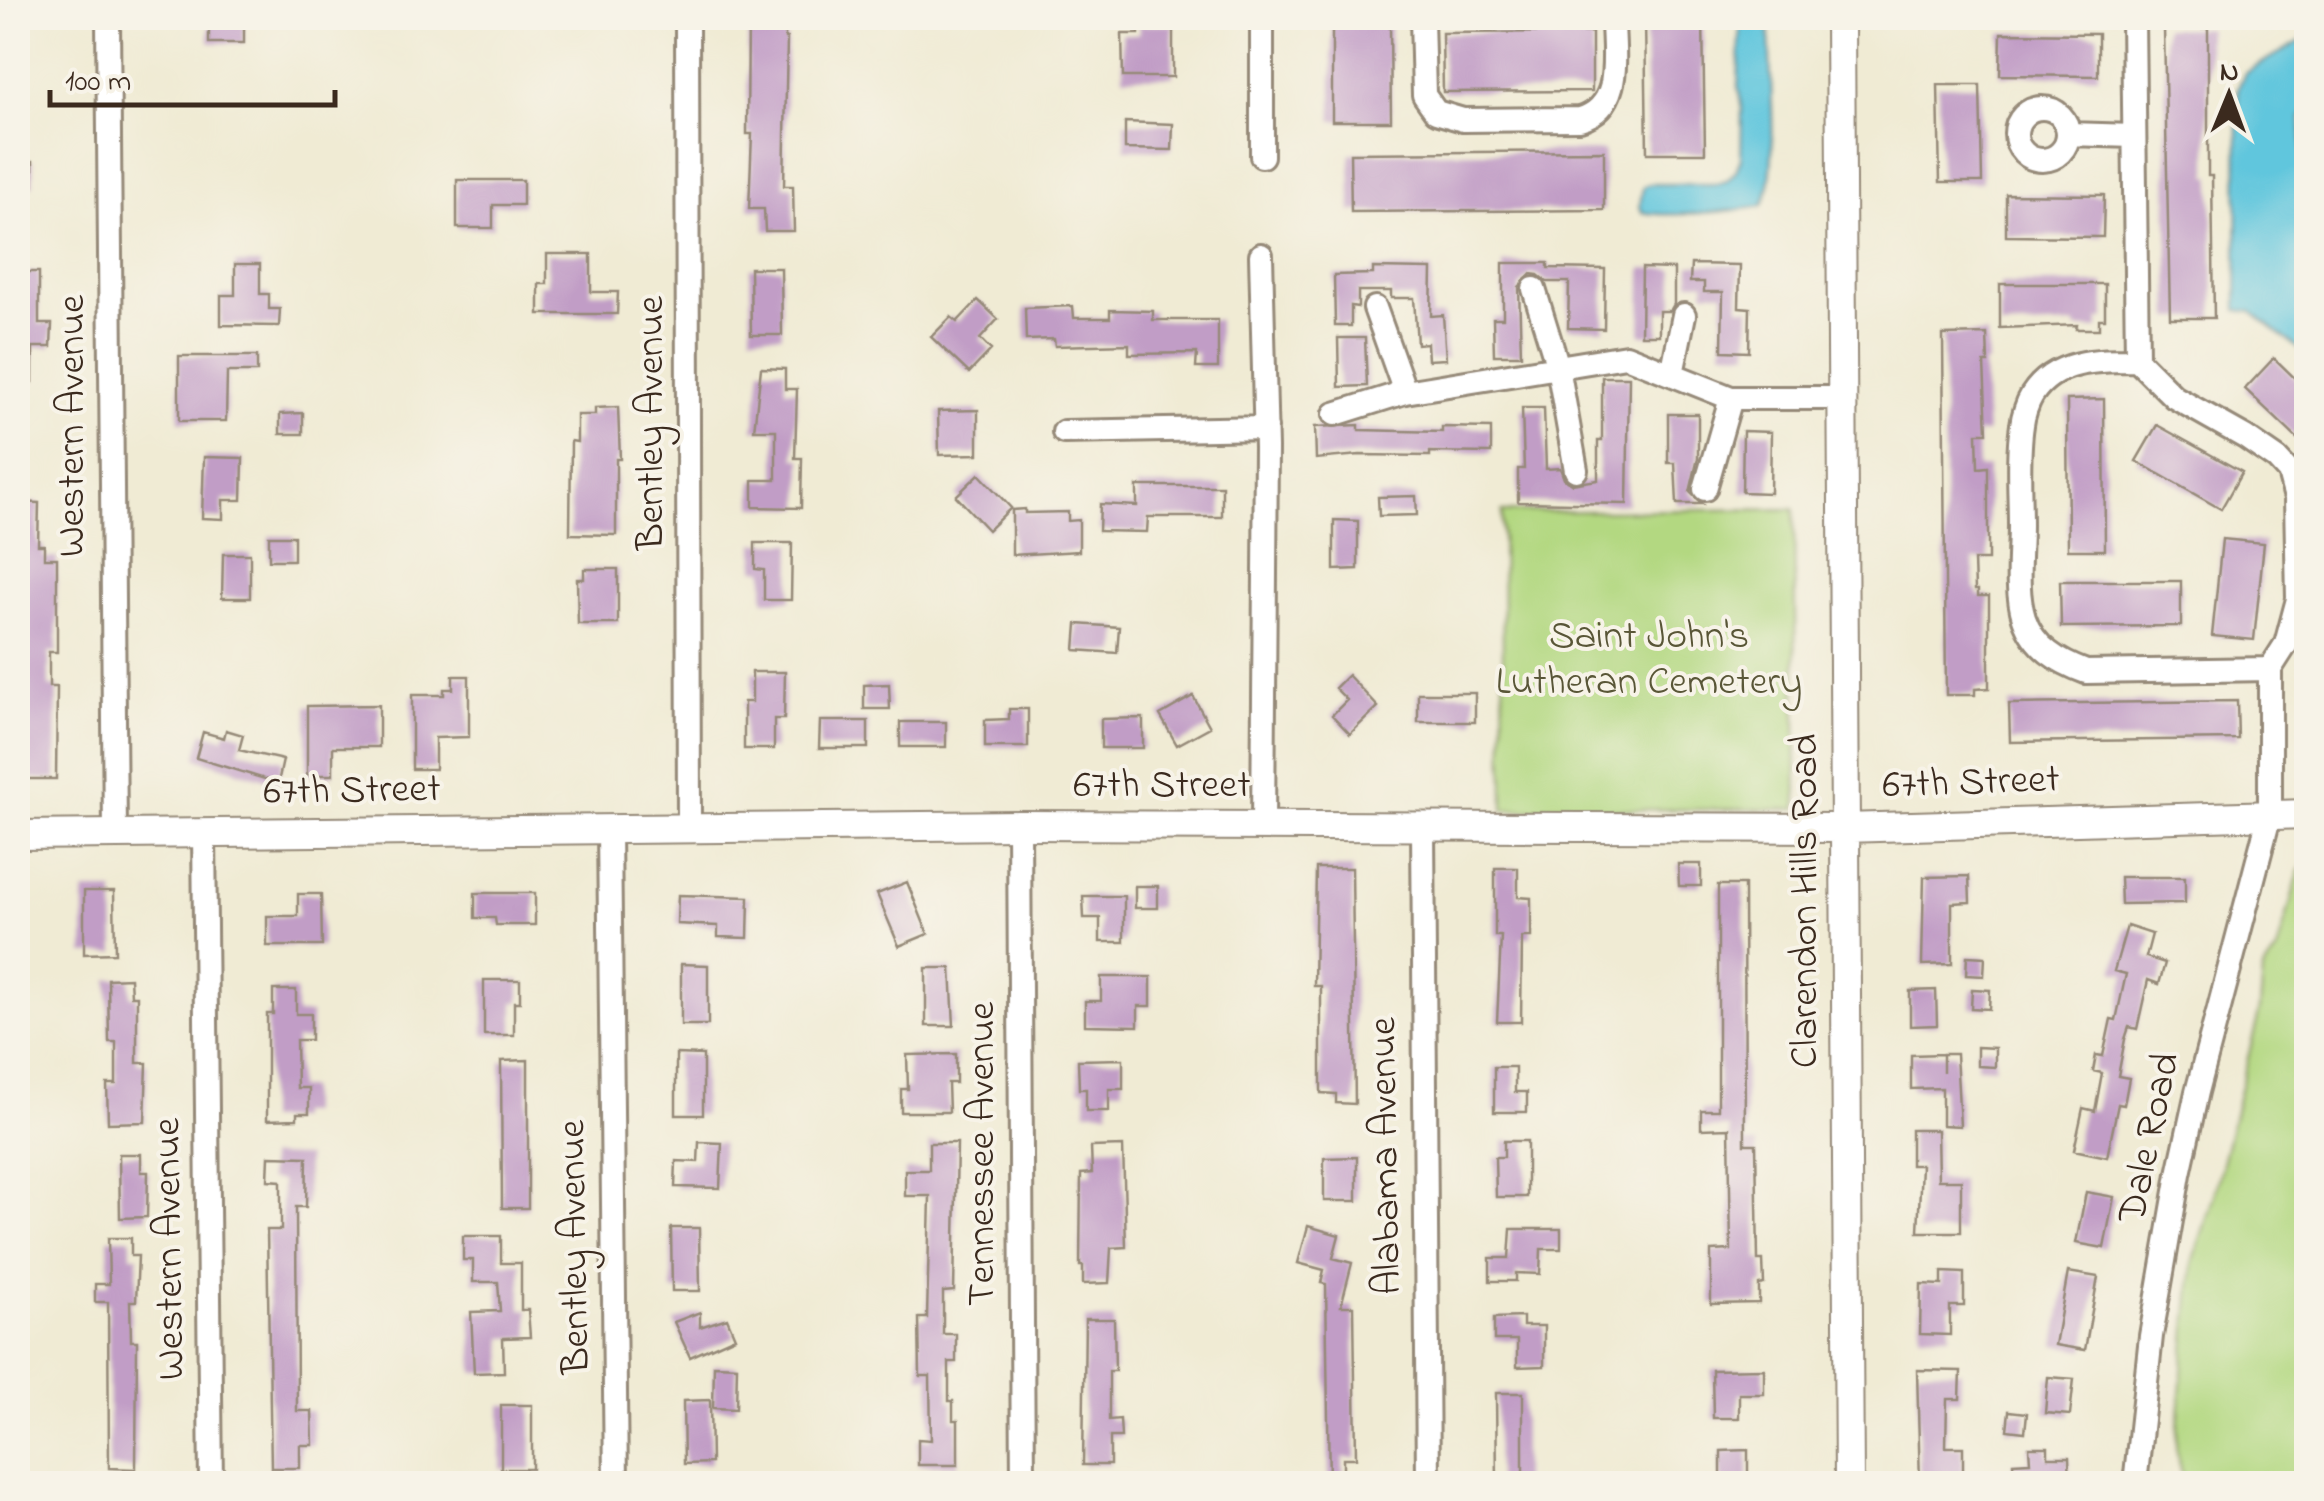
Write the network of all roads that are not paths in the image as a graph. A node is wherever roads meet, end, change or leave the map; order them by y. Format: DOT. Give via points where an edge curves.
graph roads {
  1 [pos="108,18"];
  2 [pos="687,18"];
  3 [pos="1262,18"];
  4 [pos="1422,18"];
  5 [pos="1613,18"];
  6 [pos="1840,18"];
  7 [pos="2134,18"];
  8 [pos="2069,134"];
  9 [pos="2134,136"];
  10 [pos="1262,156"];
  11 [pos="1261,255"];
  12 [pos="1534,289"];
  13 [pos="1375,308"];
  14 [pos="1684,315"];
  15 [pos="2137,360"];
  16 [pos="1558,367"];
  17 [pos="1672,374"];
  18 [pos="1404,392"];
  19 [pos="1730,398"];
  20 [pos="1842,398"];
  21 [pos="1335,414"];
  22 [pos="1266,428"];
  23 [pos="1064,432"];
  24 [pos="1576,470"];
  25 [pos="1705,489"];
  26 [pos="2270,669"];
  27 [pos="2270,814"];
  28 [pos="2306,814"];
  29 [pos="1018,824"];
  30 [pos="1263,826"];
  31 [pos="689,828"];
  32 [pos="1423,828"];
  33 [pos="1845,828"];
  34 [pos="609,829"];
  35 [pos="204,833"];
  36 [pos="18,834"];
  37 [pos="115,834"];
  38 [pos="211,1484"];
  39 [pos="616,1484"];
  40 [pos="1024,1484"];
  41 [pos="1428,1484"];
  42 [pos="1849,1484"];
  43 [pos="2135,1484"];
  1 -- 37 [label="street, Western Avenue"];
  2 -- 31 [label="street, Bentley Avenue"];
  3 -- 10 [label="street"];
  4 -- 5 [label="street" via="1424,95 1436,112 1463,120 1595,115 1611,94"];
  6 -- 20 [label="street, Clarendon Hills Road"];
  7 -- 9 [label="street"];
  8 -- 9 [label="street"];
  9 -- 15 [label="street"];
  11 -- 22 [label="street"];
  12 -- 16 [label="street"];
  13 -- 18 [label="street"];
  14 -- 17 [label="street"];
  15 -- 26 [label="street" via="2174,397 2277,458 2288,472 2296,498 2298,598 2286,644"];
  15 -- 26 [label="street" via="2090,360 2057,372 2033,394 2020,452 2024,619 2058,662 2086,672"];
  16 -- 17 [label="street" via="1626,356"];
  16 -- 18 [label="street"];
  16 -- 24 [label="street"];
  17 -- 19 [label="street"];
  18 -- 21 [label="street"];
  19 -- 20 [label="street"];
  19 -- 25 [label="street"];
  20 -- 33 [label="street, Clarendon Hills Road"];
  22 -- 23 [label="street"];
  22 -- 30 [label="street"];
  26 -- 27 [label="street, Dale Road"];
  27 -- 28 [label="street, 67th Street"];
  27 -- 33 [label="street, 67th Street"];
  27 -- 43 [label="street, Dale Road" via="2179,1174"];
  29 -- 30 [label="street, 67th Street"];
  29 -- 31 [label="street, 67th Street"];
  29 -- 40 [label="street, Tennessee Avenue"];
  30 -- 32 [label="street, 67th Street"];
  31 -- 34 [label="street, 67th Street"];
  32 -- 33 [label="street, 67th Street"];
  32 -- 41 [label="street, Alabama Avenue"];
  33 -- 42 [label="street, Clarendon Hills Road"];
  34 -- 35 [label="street, 67th Street"];
  34 -- 39 [label="street, Bentley Avenue"];
  35 -- 37 [label="street, 67th Street"];
  35 -- 38 [label="street, Western Avenue"];
  36 -- 37 [label="street, 67th Street"];
}
